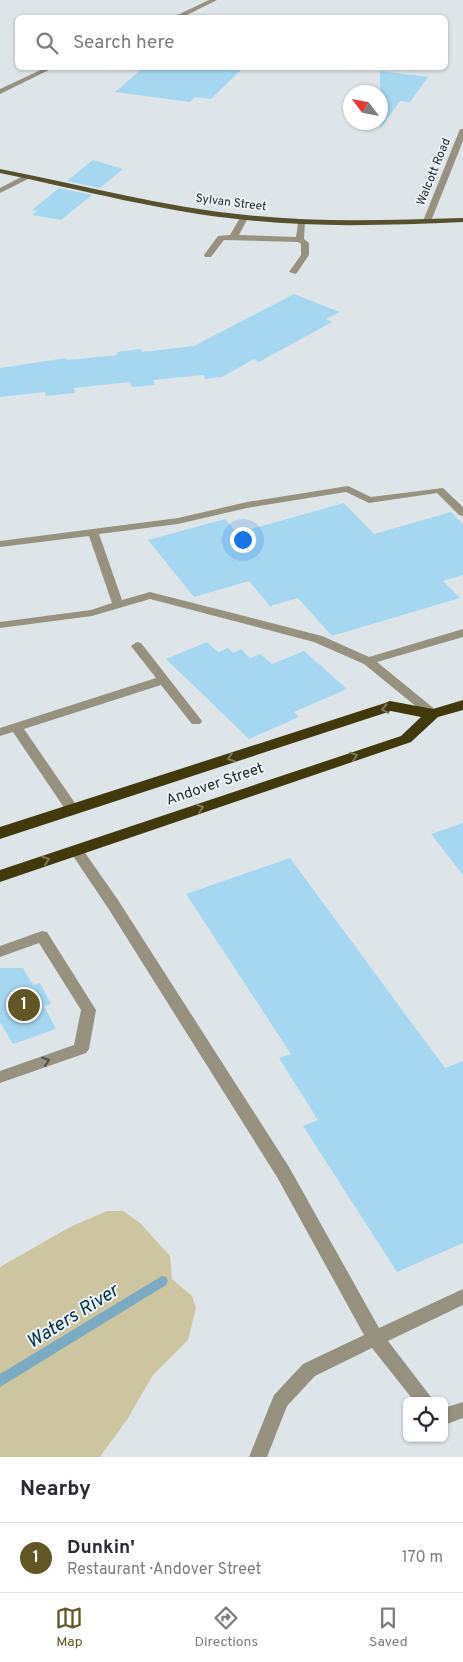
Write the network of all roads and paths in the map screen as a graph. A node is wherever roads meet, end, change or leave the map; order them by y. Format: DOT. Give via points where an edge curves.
graph roads {
  1 [pos="214,0"];
  2 [pos="181,15"];
  3 [pos="45,70"];
  4 [pos="0,92"];
  5 [pos="463,130"];
  6 [pos="0,171"];
  7 [pos="26,178"];
  8 [pos="0,191"];
  9 [pos="244,218"];
  10 [pos="463,220"];
  11 [pos="427,221"];
  12 [pos="302,223"];
  13 [pos="233,237"];
  14 [pos="300,240"];
  15 [pos="208,254"];
  16 [pos="293,272"];
  17 [pos="463,513"];
  18 [pos="93,532"];
  19 [pos="0,544"];
  20 [pos="118,605"];
  21 [pos="0,625"];
  22 [pos="463,633"];
  23 [pos="137,646"];
  24 [pos="368,661"];
  25 [pos="164,680"];
  26 [pos="463,705"];
  27 [pos="433,714"];
  28 [pos="196,721"];
  29 [pos="16,727"];
  30 [pos="0,732"];
  31 [pos="72,809"];
  32 [pos="0,833"];
  33 [pos="76,850"];
  34 [pos="0,876"];
  35 [pos="0,952"];
  36 [pos="0,1077"];
  37 [pos="463,1297"];
  38 [pos="375,1338"];
  39 [pos="422,1397"];
  40 [pos="463,1410"];
  41 [pos="448,1416"];
  42 [pos="258,1457"];
  1 -- 2 [label="street"];
  3 -- 4 [label="street"];
  5 -- 11 [label="street, Walcott Road"];
  6 -- 7 [label="main road, Sylvan Street"];
  7 -- 8 [label="street"];
  7 -- 9 [label="main road, Sylvan Street"];
  9 -- 12 [label="main road, Sylvan Street"];
  9 -- 13 [label="street"];
  10 -- 11 [label="main road, Sylvan Street"];
  11 -- 12 [label="main road, Sylvan Street"];
  12 -- 14 [label="street"];
  13 -- 14 [label="street"];
  13 -- 15 [label="street" via="221,238"];
  14 -- 16 [label="street" via="305,243 305,255"];
  17 -- 18 [label="street" via="439,490 369,500 348,490 247,505 178,521"];
  18 -- 19 [label="street"];
  18 -- 20 [label="street"];
  20 -- 21 [label="street" via="92,613"];
  20 -- 24 [label="street" via="150,595 318,639"];
  22 -- 24 [label="street"];
  23 -- 25 [label="street"];
  24 -- 27 [label="street"];
  25 -- 28 [label="street"];
  25 -- 29 [label="street"];
  26 -- 27 [label="highway, Andover Street"];
  27 -- 31 [label="highway, Andover Street, one-way" via="390,706"];
  33 -- 27 [label="highway, Andover Street, one-way" via="406,738"];
  29 -- 30 [label="street"];
  29 -- 31 [label="street"];
  31 -- 32 [label="highway, Andover Street"];
  34 -- 33 [label="highway, Andover Street, one-way"];
  33 -- 38 [label="street" via="283,1172"];
  36 -- 35 [label="street, one-way" via="81,1049 89,1010 42,936"];
  37 -- 38 [label="street"];
  38 -- 39 [label="street"];
  38 -- 42 [label="street" via="308,1370 280,1401"];
  40 -- 41 [label="street"];
}
